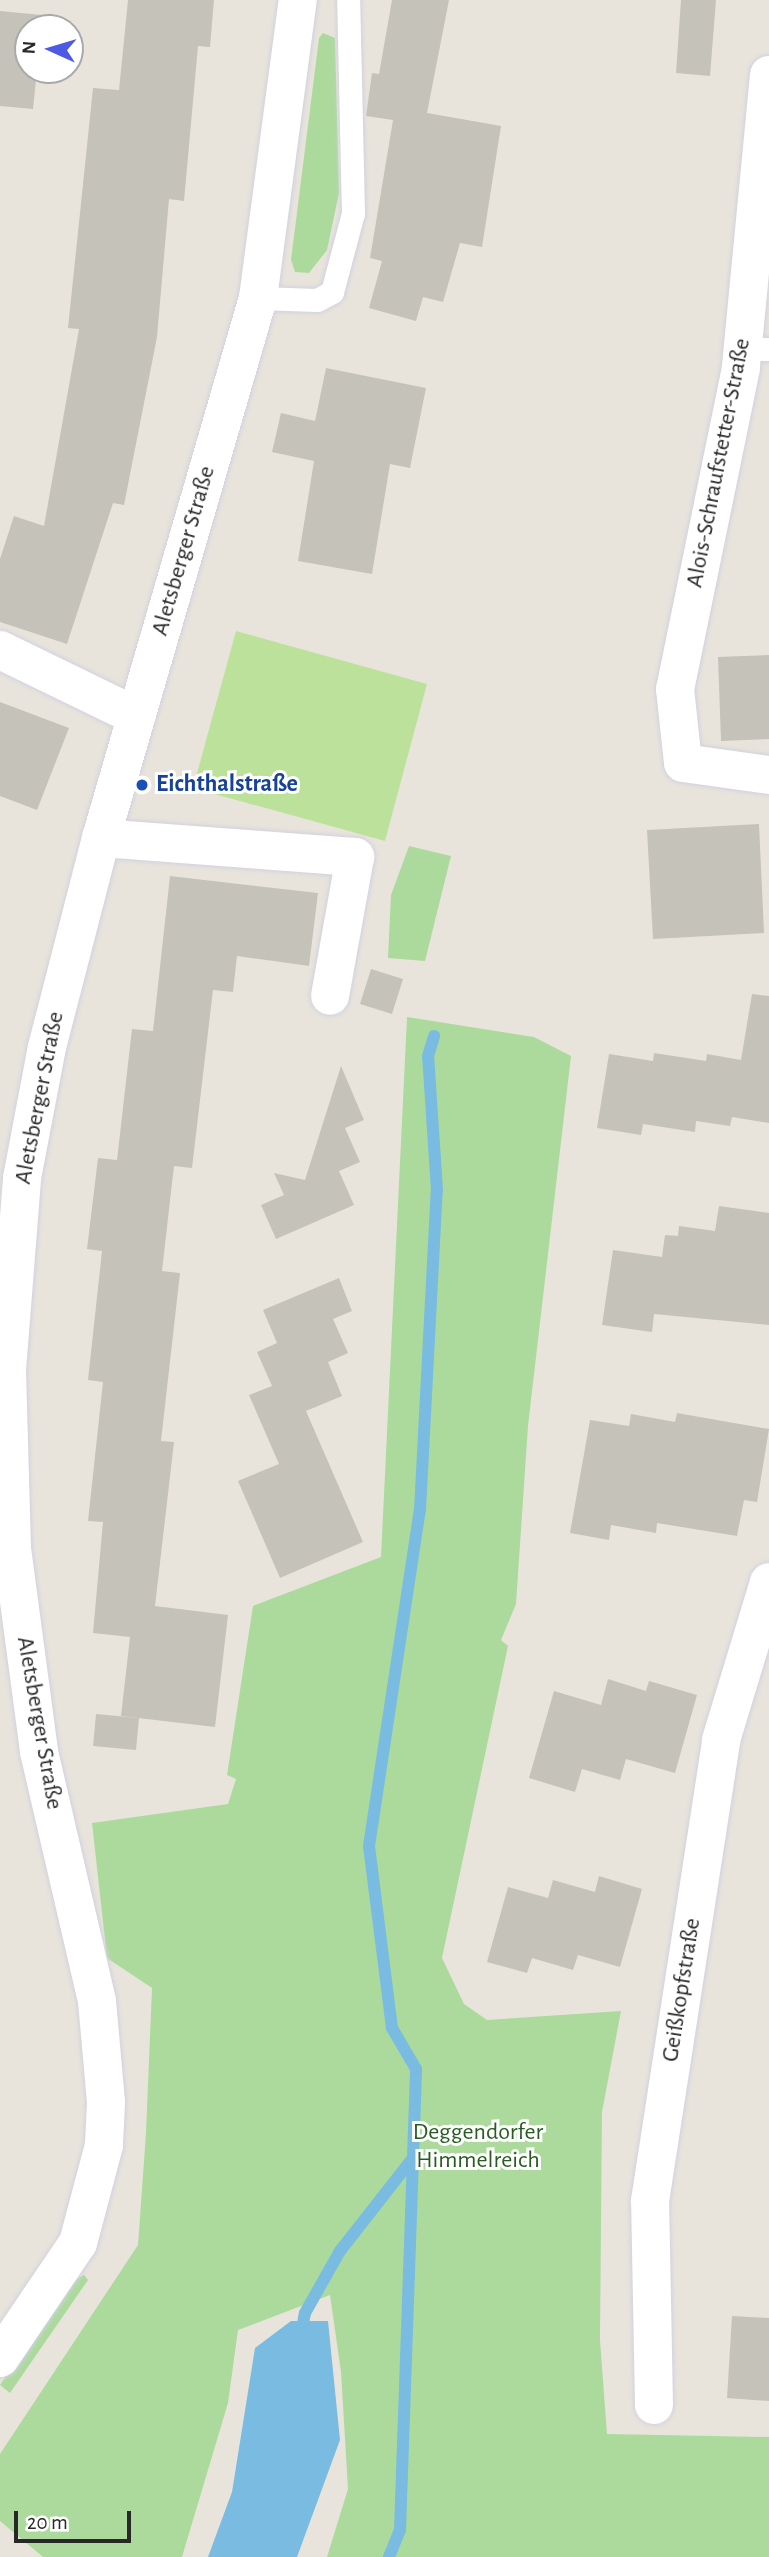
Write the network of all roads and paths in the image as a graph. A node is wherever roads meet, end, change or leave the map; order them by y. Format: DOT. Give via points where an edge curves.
graph roads {
  1 [pos="298,0"];
  2 [pos="348,0"];
  3 [pos="769,75"];
  4 [pos="766,134"];
  5 [pos="258,298"];
  6 [pos="756,349"];
  7 [pos="0,650"];
  8 [pos="136,716"];
  9 [pos="769,775"];
  10 [pos="101,838"];
  11 [pos="330,996"];
  12 [pos="769,1582"];
  13 [pos="0,2358"];
  14 [pos="654,2405"];
  1 -- 5 [label="street, Aletsberger Straße"];
  2 -- 5 [label="lane" via="353,213 332,292 317,300"];
  3 -- 4 [label="street, Alois-Schraufstetter-Straße"];
  4 -- 6 [label="street, Alois-Schraufstetter-Straße"];
  5 -- 8 [label="street, Aletsberger Straße"];
  6 -- 9 [label="street, Alois-Schraufstetter-Straße" via="675,689 683,764"];
  7 -- 8 [label="street"];
  8 -- 10 [label="street, Aletsberger Straße"];
  10 -- 11 [label="street" via="355,857"];
  10 -- 13 [label="street, Aletsberger Straße" via="47,1048 22,1178 7,1370 7,1481 39,1751 97,2001 106,2102 104,2145 78,2244"];
  12 -- 14 [label="street, Geißkopfstraße" via="721,1740 650,2201"];
}
